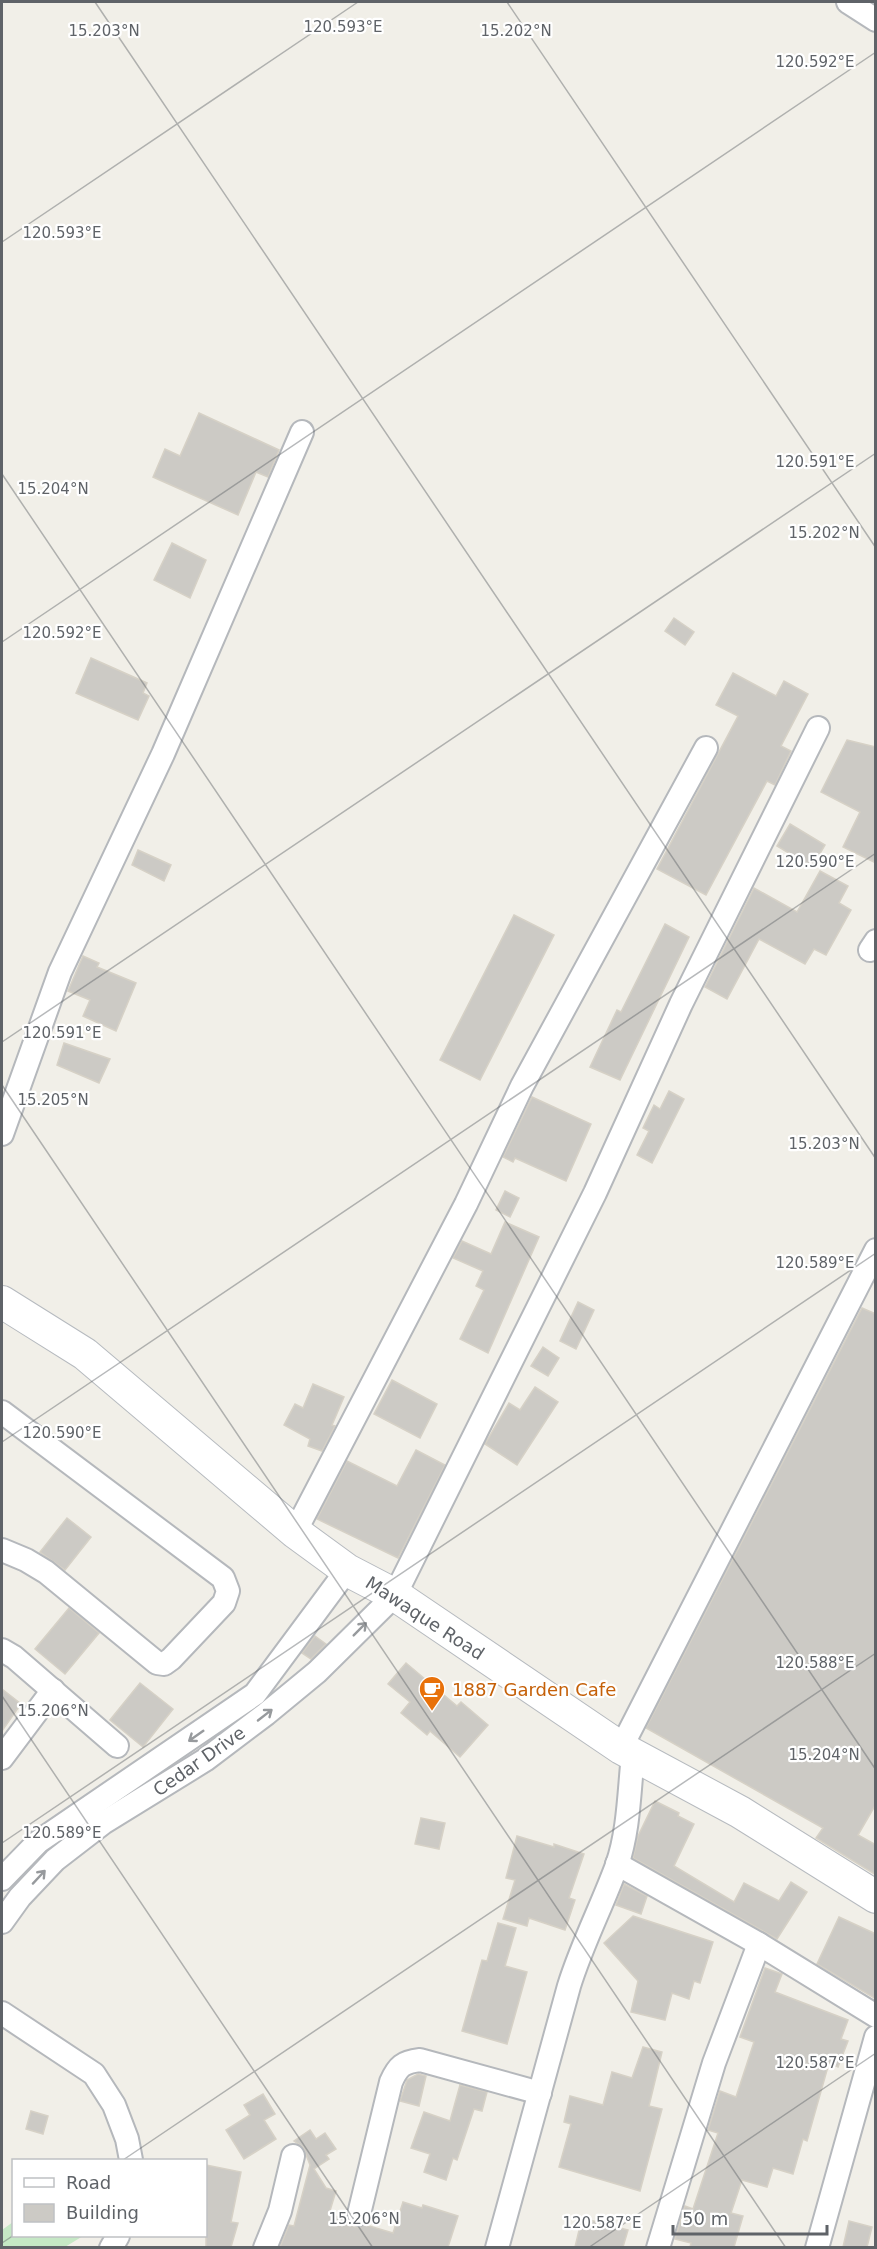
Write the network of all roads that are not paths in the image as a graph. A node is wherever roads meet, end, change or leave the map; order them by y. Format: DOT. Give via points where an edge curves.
graph roads {
  1 [pos="848,2"];
  2 [pos="876,20"];
  3 [pos="302,432"];
  4 [pos="818,728"];
  5 [pos="706,748"];
  6 [pos="2,1134"];
  7 [pos="876,1250"];
  8 [pos="2,1302"];
  9 [pos="2,1412"];
  10 [pos="296,1532"];
  11 [pos="2,1550"];
  12 [pos="347,1570"];
  13 [pos="395,1595"];
  14 [pos="2,1650"];
  15 [pos="53,1690"];
  16 [pos="117,1746"];
  17 [pos="627,1752"];
  18 [pos="2,1758"];
  19 [pos="617,1864"];
  20 [pos="2,1879"];
  21 [pos="876,1897"];
  22 [pos="2,1922"];
  23 [pos="759,1944"];
  24 [pos="2,2013"];
  25 [pos="876,2016"];
  26 [pos="876,2037"];
  27 [pos="540,2093"];
  28 [pos="293,2156"];
  29 [pos="131,2159"];
  30 [pos="358,2214"];
  31 [pos="265,2247"];
  32 [pos="497,2247"];
  33 [pos="658,2247"];
  34 [pos="817,2247"];
  1 -- 2 [label="street"];
  3 -- 6 [label="street" via="163,754 60,972"];
  4 -- 13 [label="street, Cedar Drive" via="681,1004 595,1193"];
  5 -- 10 [label="street" via="522,1086 466,1204"];
  7 -- 17 [label="street"];
  8 -- 10 [label="main road, Mawaque Road" via="84,1354"];
  9 -- 11 [label="street" via="223,1578 228,1591 224,1603 171,1659 157,1663 46,1572"];
  10 -- 12 [label="main road, Mawaque Road"];
  12 -- 13 [label="main road, Mawaque Road"];
  12 -- 20 [label="street, Cedar Drive, one-way" via="255,1694 38,1842"];
  13 -- 17 [label="main road, Mawaque Road"];
  22 -- 13 [label="street, Cedar Drive, one-way" via="55,1860 103,1823 205,1760 266,1714 317,1672"];
  14 -- 15 [label="street"];
  15 -- 16 [label="street"];
  15 -- 18 [label="street"];
  17 -- 19 [label="street" via="627,1827"];
  17 -- 21 [label="main road, Mawaque Road" via="740,1812"];
  19 -- 23 [label="street"];
  19 -- 27 [label="street" via="578,1956"];
  23 -- 25 [label="street"];
  23 -- 33 [label="street" via="714,2063"];
  24 -- 29 [label="street" via="94,2074 114,2104"];
  26 -- 34 [label="street"];
  27 -- 30 [label="street" via="420,2060 404,2062 396,2069 392,2082"];
  27 -- 32 [label="street"];
  28 -- 31 [label="street" via="280,2211"];
}
